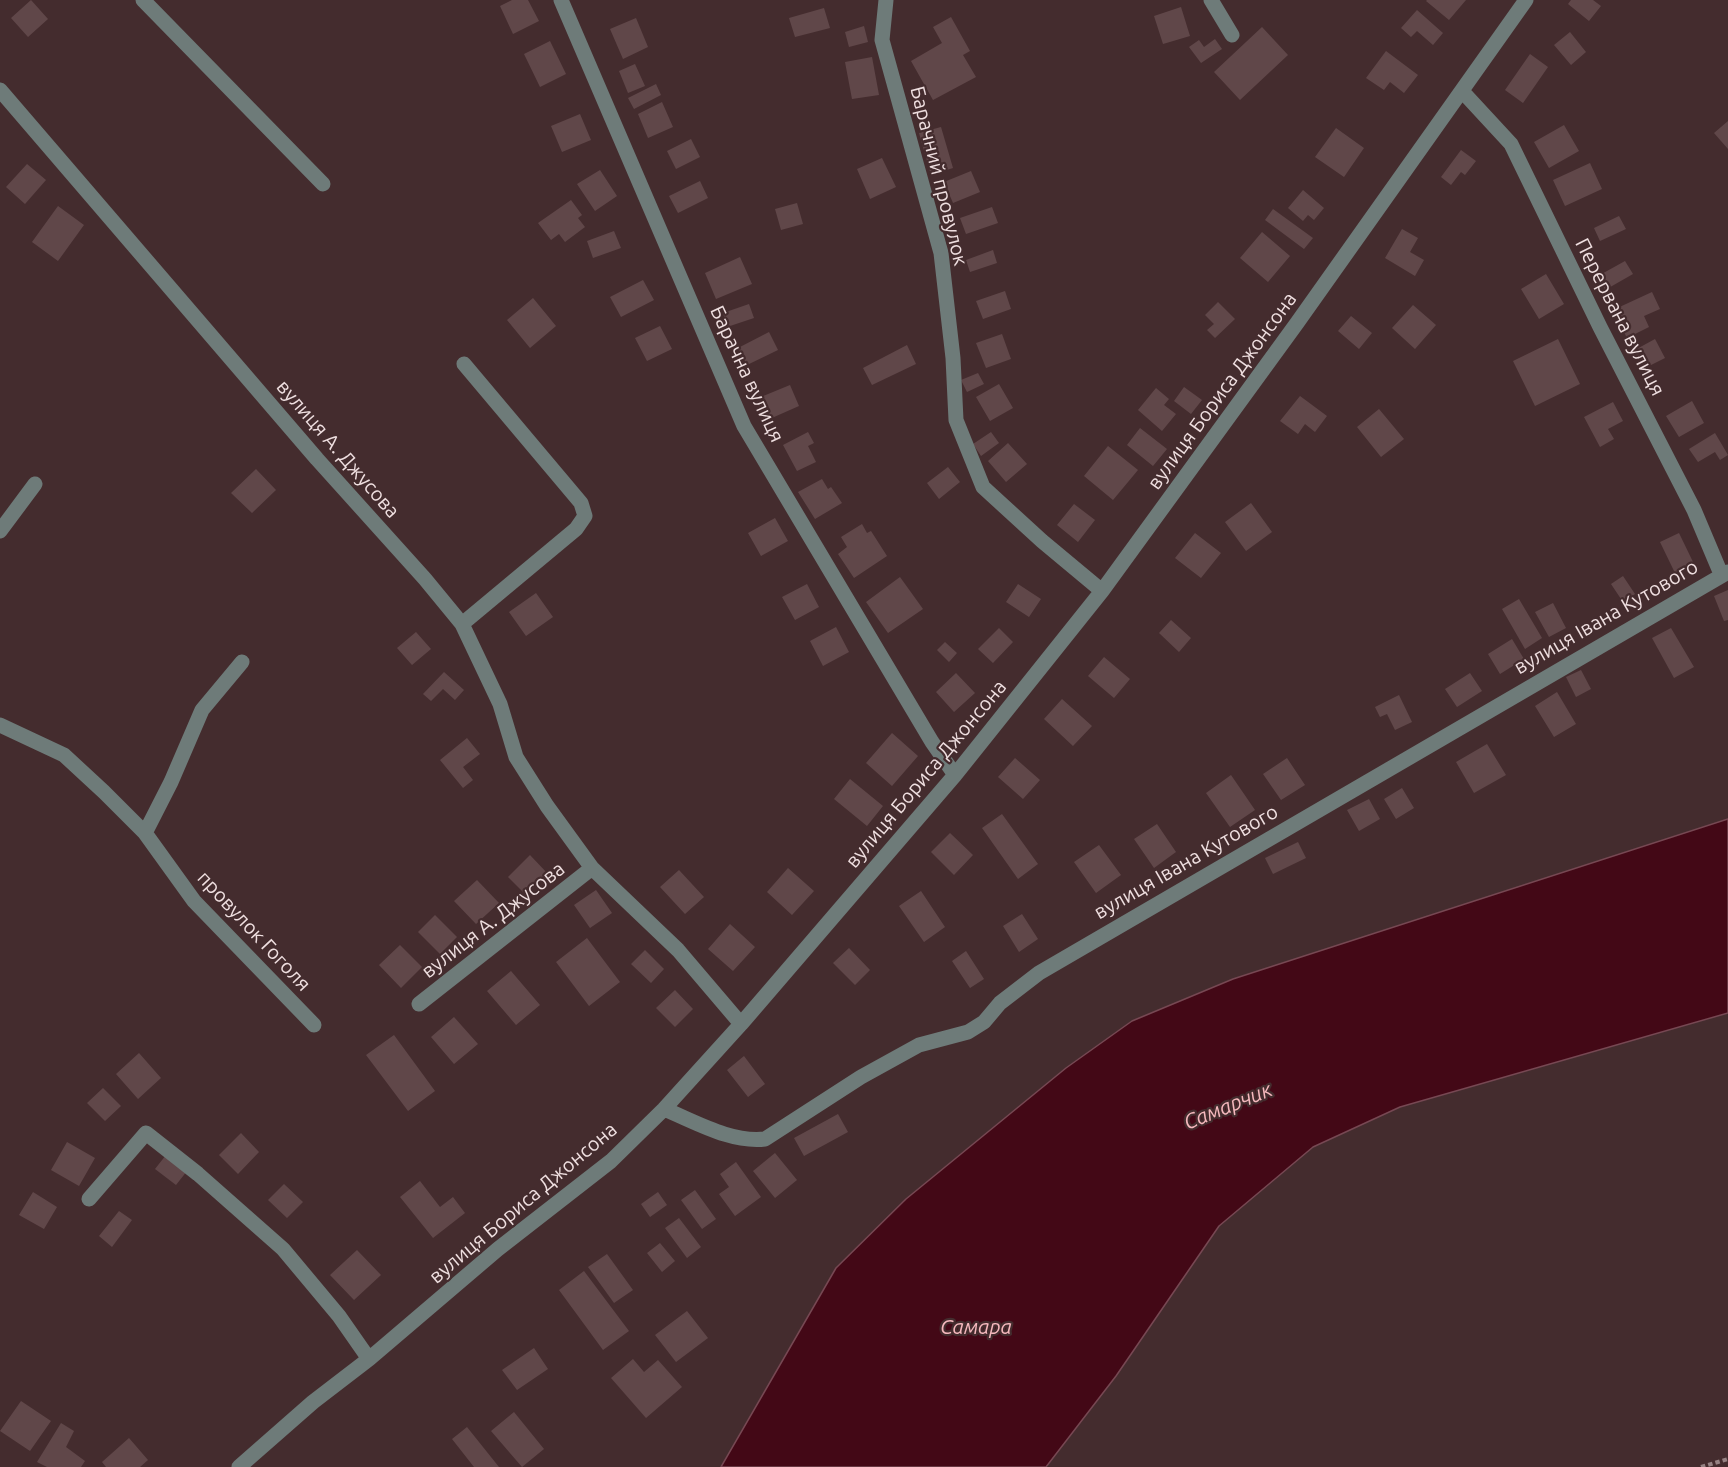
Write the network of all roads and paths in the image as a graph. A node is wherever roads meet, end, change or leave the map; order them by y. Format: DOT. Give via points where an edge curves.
graph roads {
  1 [pos="143,0"];
  2 [pos="561,0"];
  3 [pos="886,0"];
  4 [pos="1210,0"];
  5 [pos="1526,0"];
  6 [pos="1232,35"];
  7 [pos="0,90"];
  8 [pos="1462,91"];
  9 [pos="323,184"];
  10 [pos="464,364"];
  11 [pos="34,484"];
  12 [pos="0,531"];
  13 [pos="1724,573"];
  14 [pos="1102,591"];
  15 [pos="462,624"];
  16 [pos="242,662"];
  17 [pos="0,725"];
  18 [pos="956,775"];
  19 [pos="145,833"];
  20 [pos="592,868"];
  21 [pos="420,1004"];
  22 [pos="741,1024"];
  23 [pos="314,1025"];
  24 [pos="664,1109"];
  25 [pos="89,1199"];
  26 [pos="369,1359"];
  27 [pos="1728,1459"];
  28 [pos="239,1467"];
  29 [pos="1701,1467"];
  1 -- 9 [label="street"];
  2 -- 18 [label="street, Барачна вулиця" via="744,426 932,742"];
  3 -- 14 [label="street, Барачний провулок" via="882,40 941,253 956,420 982,487"];
  4 -- 6 [label="street"];
  5 -- 8 [label="street, вулиця Бориса Джонсона"];
  7 -- 15 [label="street, вулиця А. Джусова"];
  8 -- 13 [label="street, Перервана вулиця" via="1511,144"];
  8 -- 14 [label="street, вулиця Бориса Джонсона"];
  10 -- 15 [label="street" via="581,503 585,516 576,529"];
  11 -- 12 [label="street"];
  13 -- 24 [label="street, вулиця Івана Кутового" via="1039,973 968,1032 919,1045 765,1139 749,1141 730,1136"];
  14 -- 18 [label="street, вулиця Бориса Джонсона"];
  15 -- 20 [label="street, вулиця А. Джусова" via="500,704 516,757"];
  16 -- 19 [label="street" via="202,710"];
  17 -- 19 [label="street, провулок Гоголя" via="64,754"];
  18 -- 22 [label="street, вулиця Бориса Джонсона"];
  19 -- 23 [label="street, провулок Гоголя" via="194,901"];
  20 -- 21 [label="street, вулиця А. Джусова"];
  20 -- 22 [label="street, вулиця А. Джусова" via="678,950"];
  22 -- 24 [label="street, вулиця Бориса Джонсона"];
  24 -- 26 [label="street, вулиця Бориса Джонсона" via="611,1161 498,1249"];
  25 -- 26 [label="street" via="146,1133 283,1250 339,1316"];
  26 -- 28 [label="street, вулиця Бориса Джонсона"];
  27 -- 29 [label="path"];
}
